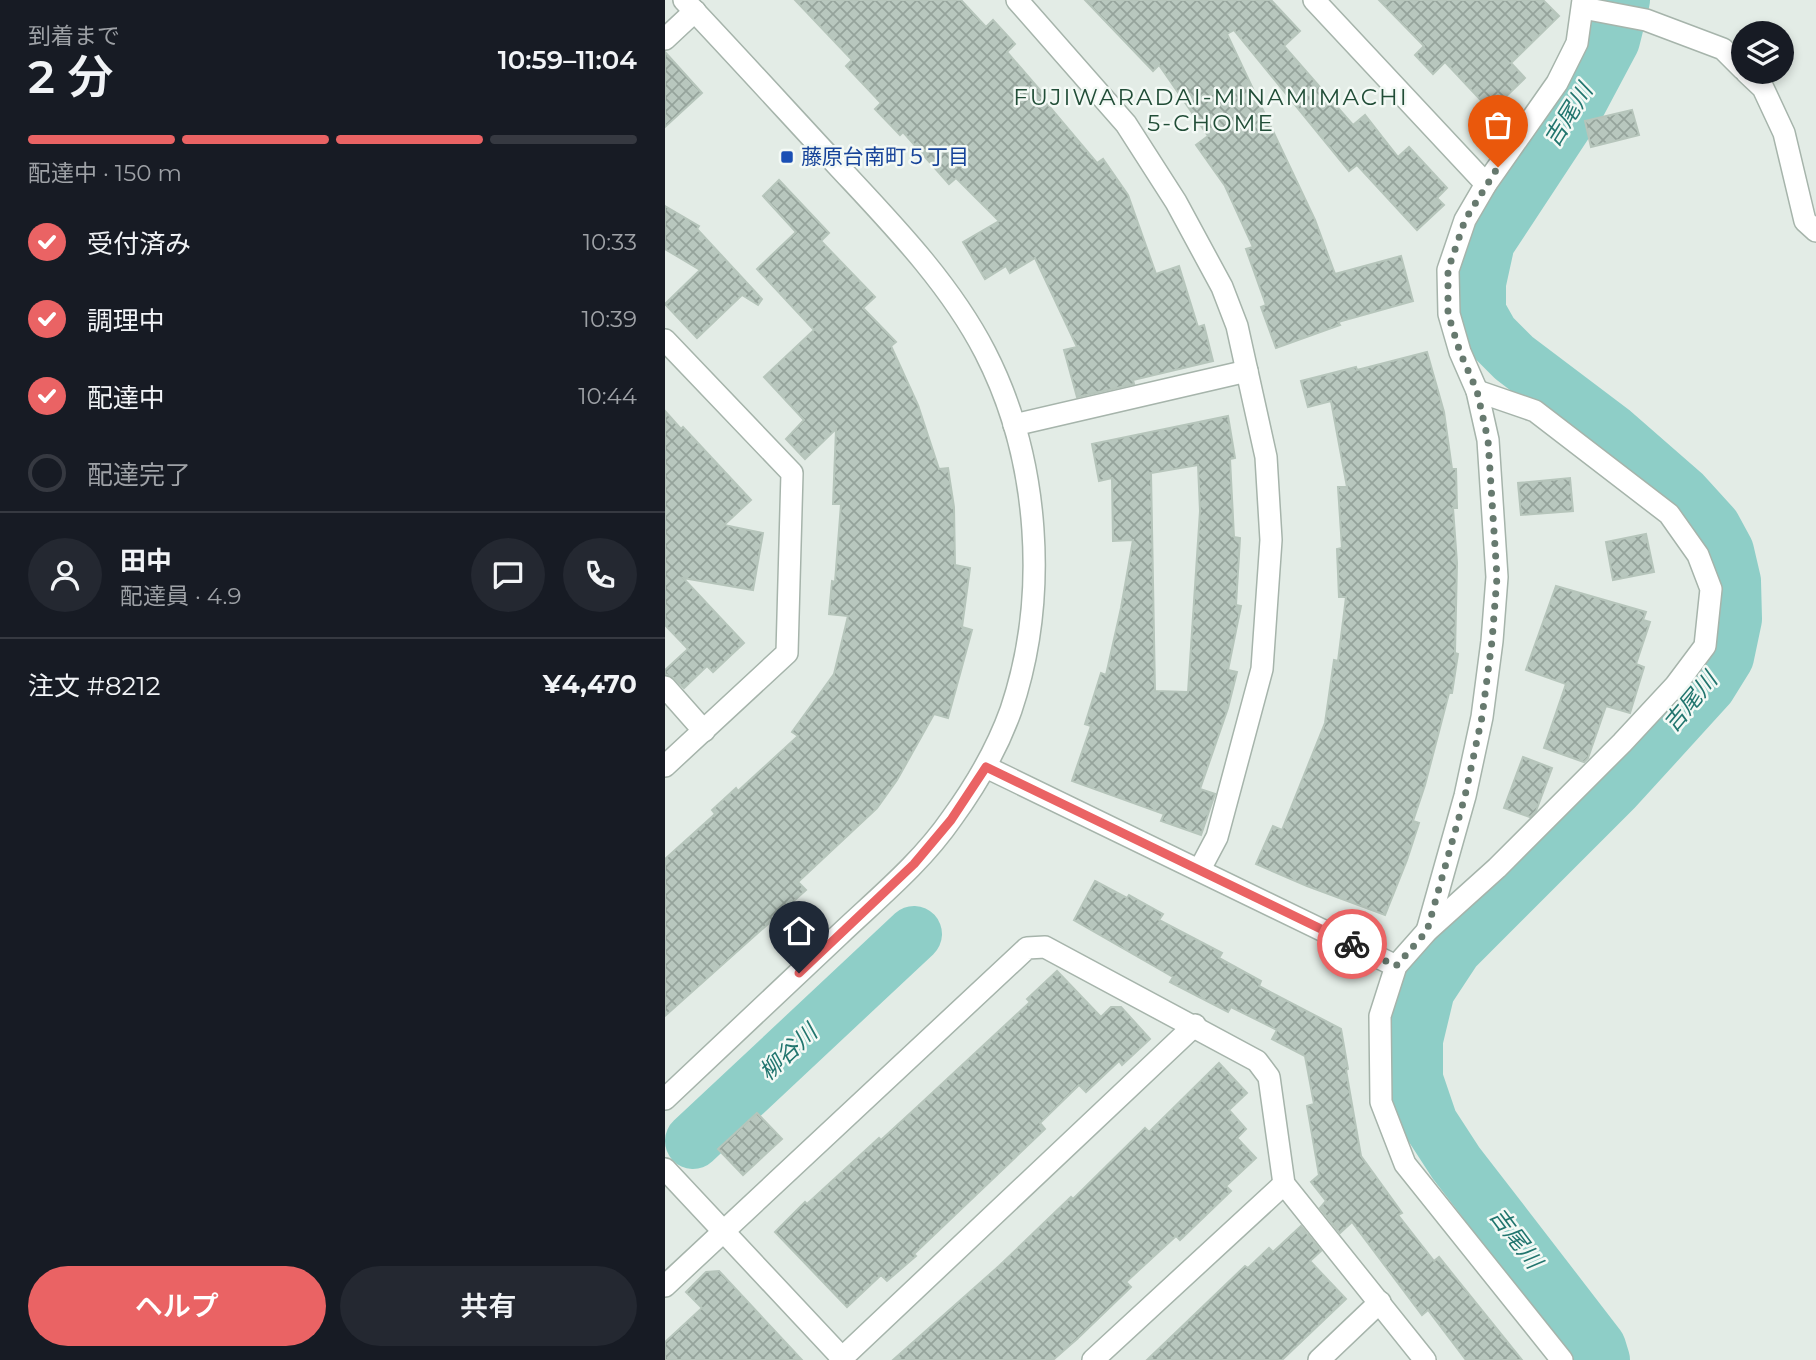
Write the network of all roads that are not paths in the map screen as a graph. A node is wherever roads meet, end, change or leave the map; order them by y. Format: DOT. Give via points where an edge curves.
graph roads {
  1 [pos="1017,0"];
  2 [pos="1314,0"];
  3 [pos="1583,4"];
  4 [pos="689,5"];
  5 [pos="665,39"];
  6 [pos="1731,57"];
  7 [pos="1759,84"];
  8 [pos="1486,184"];
  9 [pos="1816,231"];
  10 [pos="665,340"];
  11 [pos="1247,371"];
  12 [pos="1477,391"];
  13 [pos="1014,425"];
  14 [pos="665,688"];
  15 [pos="704,731"];
  16 [pos="665,766"];
  17 [pos="986,767"];
  18 [pos="1200,869"];
  19 [pos="1427,931"];
  20 [pos="1396,966"];
  21 [pos="1195,1026"];
  22 [pos="665,1099"];
  23 [pos="665,1169"];
  24 [pos="1284,1184"];
  25 [pos="724,1232"];
  26 [pos="665,1286"];
  27 [pos="1380,1303"];
  28 [pos="842,1359"];
  29 [pos="1093,1360"];
  30 [pos="1319,1360"];
  31 [pos="1425,1360"];
  32 [pos="1562,1360"];
  1 -- 11 [label="street" via="1126,124 1176,202 1222,287"];
  2 -- 8 [label="street"];
  3 -- 6 [label="street" via="1604,14 1646,20 1723,49"];
  3 -- 8 [label="street" via="1577,43 1557,83"];
  4 -- 5 [label="street"];
  4 -- 13 [label="street" via="869,199 938,282 985,352"];
  7 -- 9 [label="street" via="1784,133 1805,221"];
  8 -- 12 [label="street" via="1465,220 1448,270 1448,314"];
  10 -- 15 [label="street" via="792,473 787,653"];
  11 -- 13 [label="street"];
  11 -- 18 [label="street" via="1266,457 1271,540 1262,669 1217,837"];
  12 -- 19 [label="street" via="1488,440 1493,498 1497,577 1492,641 1465,796"];
  12 -- 19 [label="street" via="1535,411 1669,514 1698,555 1711,589 1705,646 1675,686 1497,868"];
  13 -- 17 [label="street" via="1029,487 1033,601 1011,710"];
  14 -- 15 [label="street"];
  15 -- 16 [label="street"];
  17 -- 18 [label="street"];
  17 -- 22 [label="street" via="914,864"];
  18 -- 20 [label="street"];
  19 -- 20 [label="street"];
  20 -- 32 [label="street" via="1380,1016 1381,1102 1405,1164"];
  21 -- 24 [label="street" via="1257,1061 1269,1077"];
  21 -- 25 [label="street" via="1045,947 1027,948"];
  21 -- 28 [label="street"];
  23 -- 25 [label="street"];
  24 -- 27 [label="street"];
  24 -- 29 [label="street"];
  25 -- 26 [label="street"];
  25 -- 28 [label="street"];
  27 -- 30 [label="street"];
  27 -- 31 [label="street"];
}
